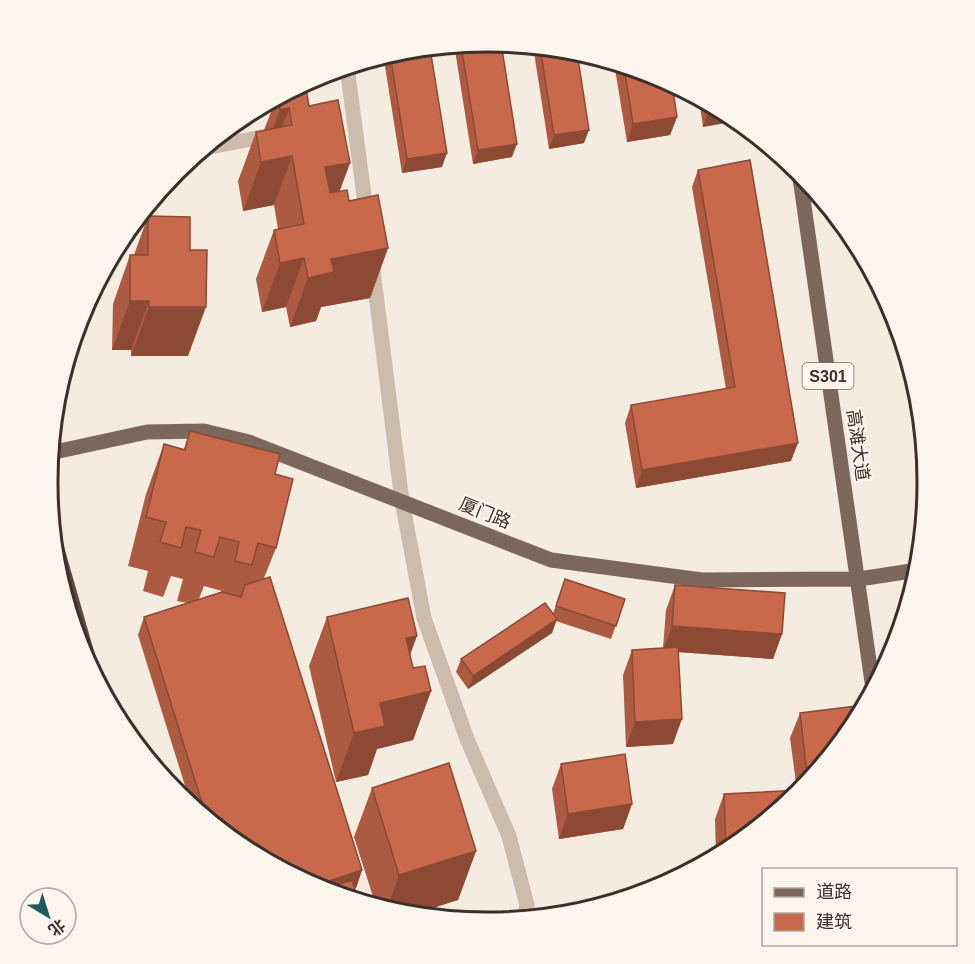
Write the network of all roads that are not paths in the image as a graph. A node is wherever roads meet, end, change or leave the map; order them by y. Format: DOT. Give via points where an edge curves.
graph roads {
  1 [pos="348,75"];
  2 [pos="285,132"];
  3 [pos="222,144"];
  4 [pos="802,190"];
  5 [pos="59,451"];
  6 [pos="402,501"];
  7 [pos="908,572"];
  8 [pos="859,579"];
  9 [pos="871,675"];
  10 [pos="526,910"];
  1 -- 6 [label="street" via="348,120 369,240"];
  2 -- 3 [label="street"];
  4 -- 8 [label="main road, 高滩大道 / S301"];
  5 -- 6 [label="main road, 厦门路" via="147,432 204,431 249,442"];
  6 -- 8 [label="main road, 厦门路" via="551,560 702,580"];
  6 -- 10 [label="street" via="424,618 467,739 509,836"];
  7 -- 8 [label="main road, 厦门路"];
  8 -- 9 [label="main road, 高滩大道"];
}
